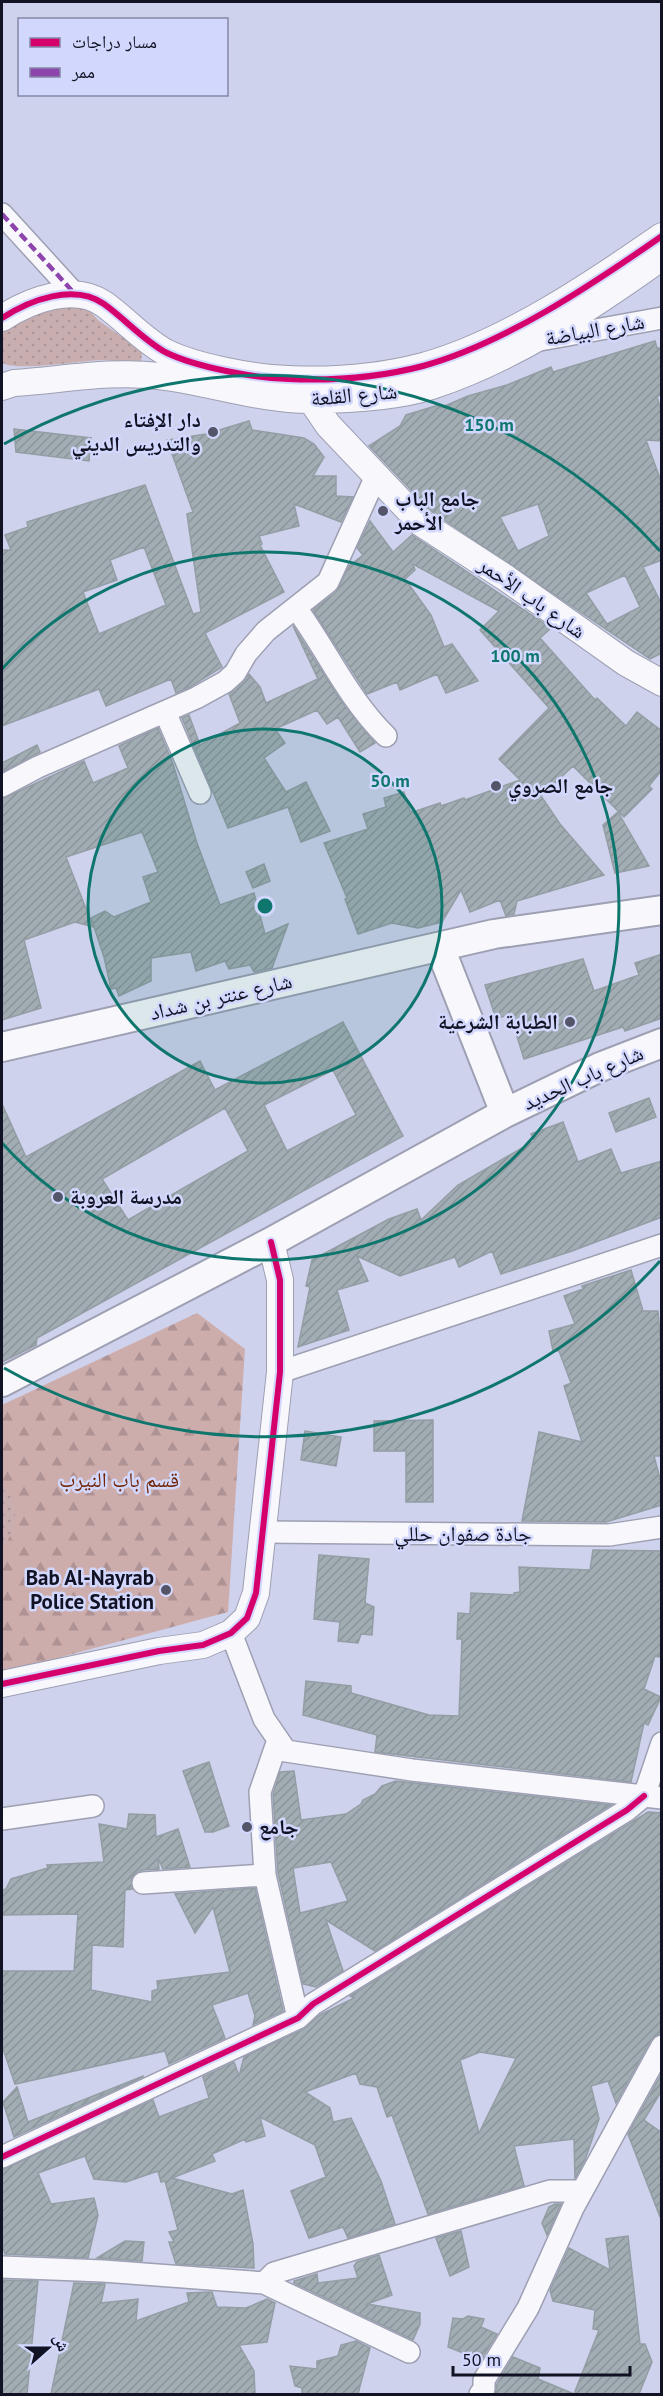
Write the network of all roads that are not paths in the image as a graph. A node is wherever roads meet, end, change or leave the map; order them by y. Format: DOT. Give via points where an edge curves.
graph roads {
  1 [pos="2,214"];
  2 [pos="662,236"];
  3 [pos="662,257"];
  4 [pos="75,294"];
  5 [pos="2,318"];
  6 [pos="662,318"];
  7 [pos="528,342"];
  8 [pos="161,364"];
  9 [pos="6,383"];
  10 [pos="311,400"];
  11 [pos="376,476"];
  12 [pos="296,608"];
  13 [pos="662,683"];
  14 [pos="165,712"];
  15 [pos="386,736"];
  16 [pos="2,786"];
  17 [pos="200,793"];
  18 [pos="662,910"];
  19 [pos="440,948"];
  20 [pos="662,1043"];
  21 [pos="2,1047"];
  22 [pos="505,1113"];
  23 [pos="271,1242"];
  24 [pos="662,1245"];
  25 [pos="280,1372"];
  26 [pos="2,1382"];
  27 [pos="662,1527"];
  28 [pos="264,1532"];
  29 [pos="231,1634"];
  30 [pos="2,1684"];
  31 [pos="278,1740"];
  32 [pos="662,1743"];
  33 [pos="653,1797"];
  34 [pos="93,1806"];
  35 [pos="2,1819"];
  36 [pos="266,1875"];
  37 [pos="143,1883"];
  38 [pos="298,2018"];
  39 [pos="662,2046"];
  40 [pos="2,2157"];
  41 [pos="582,2191"];
  42 [pos="2,2267"];
  43 [pos="264,2283"];
  44 [pos="409,2352"];
  45 [pos="487,2393"];
  1 -- 4 [label="street"];
  2 -- 8 [label="street" via="508,331 423,366 340,378 289,380"];
  3 -- 7 [label="street, شارع القلعة"];
  4 -- 5 [label="street" via="42,300"];
  4 -- 8 [label="street" via="104,304"];
  6 -- 7 [label="street, شارع البياضة"];
  7 -- 10 [label="street, شارع القلعة" via="431,386 380,396"];
  8 -- 9 [label="street, شارع القلعة" via="121,374"];
  8 -- 10 [label="street, شارع القلعة" via="255,396"];
  10 -- 11 [label="street, شارع باب الأحمر" via="328,425"];
  11 -- 12 [label="street" via="328,582"];
  11 -- 13 [label="street, شارع باب الأحمر" via="421,523 626,663"];
  12 -- 14 [label="street" via="266,631 225,682"];
  12 -- 15 [label="street" via="373,724"];
  14 -- 16 [label="street"];
  14 -- 17 [label="street"];
  18 -- 19 [label="main road, شارع عنتر بن شداد" via="494,934"];
  19 -- 21 [label="main road, شارع عنتر بن شداد"];
  19 -- 22 [label="main road"];
  20 -- 22 [label="main road, شارع باب الحديد" via="600,1066"];
  22 -- 23 [label="main road, شارع باب الحديد"];
  23 -- 25 [label="street" via="280,1280"];
  23 -- 26 [label="main road, شارع باب الحديد"];
  24 -- 25 [label="street"];
  25 -- 28 [label="street"];
  27 -- 28 [label="street, جادة صفوان حللي" via="609,1535"];
  28 -- 29 [label="street" via="256,1593 247,1618"];
  29 -- 30 [label="street" via="202,1645"];
  29 -- 31 [label="street" via="264,1719"];
  31 -- 33 [label="street" via="286,1750 389,1766"];
  31 -- 36 [label="street" via="260,1792"];
  32 -- 33 [label="street"];
  33 -- 38 [label="street" via="313,2004"];
  34 -- 35 [label="street"];
  36 -- 37 [label="street"];
  36 -- 38 [label="street"];
  38 -- 40 [label="street"];
  39 -- 41 [label="street"];
  41 -- 43 [label="street" via="550,2191 274,2273"];
  41 -- 45 [label="street" via="528,2308 484,2379"];
  42 -- 43 [label="street"];
  43 -- 44 [label="street"];
}
